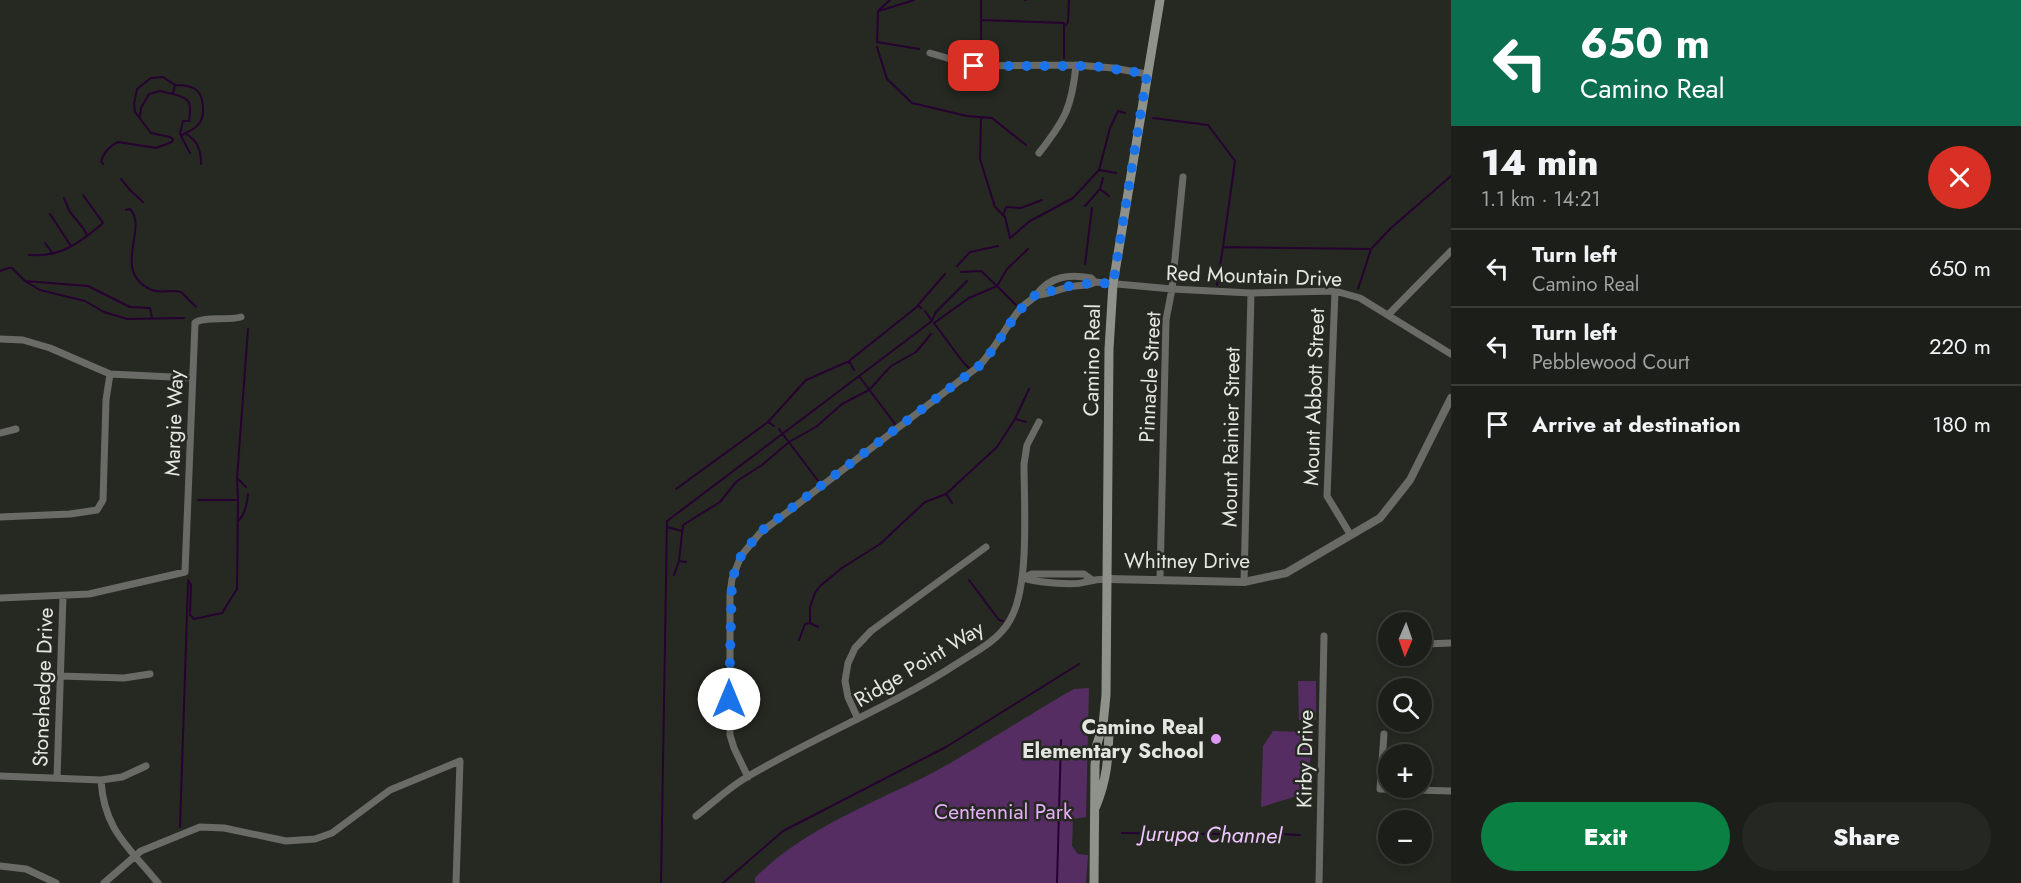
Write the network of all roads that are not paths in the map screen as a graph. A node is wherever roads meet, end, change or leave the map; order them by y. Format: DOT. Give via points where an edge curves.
graph roads {
  1 [pos="1160,0"];
  2 [pos="930,52"];
  3 [pos="1076,65"];
  4 [pos="1147,74"];
  5 [pos="1039,153"];
  6 [pos="1183,177"];
  7 [pos="1451,251"];
  8 [pos="1055,279"];
  9 [pos="1095,282"];
  10 [pos="1113,284"];
  11 [pos="1060,288"];
  12 [pos="1172,290"];
  13 [pos="1335,291"];
  14 [pos="1251,292"];
  15 [pos="1037,294"];
  16 [pos="1388,315"];
  17 [pos="241,317"];
  18 [pos="0,339"];
  19 [pos="1451,354"];
  20 [pos="110,375"];
  21 [pos="192,378"];
  22 [pos="1451,398"];
  23 [pos="1039,422"];
  24 [pos="16,429"];
  25 [pos="0,433"];
  26 [pos="0,517"];
  27 [pos="1350,534"];
  28 [pos="986,547"];
  29 [pos="1068,574"];
  30 [pos="1023,578"];
  31 [pos="1091,579"];
  32 [pos="1108,579"];
  33 [pos="1160,579"];
  34 [pos="1244,582"];
  35 [pos="1068,583"];
  36 [pos="63,596"];
  37 [pos="0,598"];
  38 [pos="1324,636"];
  39 [pos="1451,643"];
  40 [pos="1432,644"];
  41 [pos="150,674"];
  42 [pos="60,676"];
  43 [pos="858,719"];
  44 [pos="1384,734"];
  45 [pos="146,766"];
  46 [pos="0,776"];
  47 [pos="748,777"];
  48 [pos="57,778"];
  49 [pos="101,780"];
  50 [pos="1451,791"];
  51 [pos="696,816"];
  52 [pos="135,856"];
  53 [pos="0,866"];
  54 [pos="56,883"];
  55 [pos="104,883"];
  56 [pos="158,883"];
  57 [pos="456,883"];
  58 [pos="1094,883"];
  59 [pos="1319,883"];
  1 -- 4 [label="main road, Camino Real"];
  2 -- 3 [label="street" via="974,66"];
  3 -- 4 [label="street"];
  3 -- 5 [label="street" via="1065,117"];
  4 -- 10 [label="main road, Camino Real"];
  6 -- 12 [label="street, Pinnacle Street"];
  7 -- 16 [label="street"];
  8 -- 9 [label="street" via="1088,277"];
  8 -- 11 [label="street"];
  8 -- 15 [label="street"];
  9 -- 10 [label="street, Red Mountain Drive"];
  9 -- 11 [label="street"];
  10 -- 12 [label="street, Red Mountain Drive"];
  10 -- 32 [label="main road, Camino Real"];
  11 -- 15 [label="street"];
  12 -- 14 [label="street, Red Mountain Drive"];
  12 -- 33 [label="street, Pinnacle Street" via="1166,320"];
  13 -- 14 [label="street, Red Mountain Drive"];
  13 -- 16 [label="street, Red Mountain Drive" via="1360,298"];
  13 -- 27 [label="street, Mount Abbott Street" via="1327,496"];
  14 -- 34 [label="street, Mount Rainier Street"];
  15 -- 47 [label="street" via="1022,307 979,366 760,532 741,556 730,594 729,721 734,748"];
  16 -- 19 [label="street, Red Mountain Drive"];
  17 -- 21 [label="street, Margie Way" via="201,318 195,323"];
  18 -- 20 [label="street" via="23,340 50,348"];
  20 -- 21 [label="street"];
  20 -- 26 [label="street" via="103,500 98,510"];
  21 -- 36 [label="street, Margie Way" via="185,572 89,594"];
  22 -- 27 [label="street, Whitney Drive" via="1410,480 1380,518"];
  23 -- 30 [label="street, Ridge Point Way" via="1027,445 1024,464"];
  24 -- 25 [label="street"];
  27 -- 34 [label="street, Whitney Drive" via="1286,573"];
  28 -- 43 [label="street" via="871,631 855,648 845,681"];
  29 -- 30 [label="street, Whitney Drive" via="1032,574"];
  29 -- 31 [label="street, Whitney Drive" via="1084,574"];
  29 -- 35 [label="street"];
  30 -- 35 [label="street, Whitney Drive"];
  30 -- 43 [label="street, Ridge Point Way" via="1011,620 995,639 915,690"];
  31 -- 32 [label="street, Whitney Drive"];
  31 -- 35 [label="street, Whitney Drive"];
  32 -- 33 [label="street, Whitney Drive"];
  32 -- 58 [label="main road, Camino Real" via="1103,724 1109,732 1108,760 1095,808"];
  33 -- 34 [label="street, Whitney Drive"];
  36 -- 37 [label="street"];
  36 -- 42 [label="street, Stonehedge Drive"];
  38 -- 59 [label="street, Kirby Drive"];
  39 -- 40 [label="street"];
  41 -- 42 [label="street" via="124,678"];
  42 -- 48 [label="street, Stonehedge Drive"];
  43 -- 47 [label="street, Ridge Point Way"];
  44 -- 50 [label="street" via="1380,789"];
  45 -- 49 [label="street" via="122,777"];
  46 -- 48 [label="street"];
  47 -- 51 [label="street, Ridge Point Way"];
  48 -- 49 [label="street"];
  49 -- 52 [label="street" via="110,823"];
  52 -- 55 [label="street"];
  52 -- 56 [label="street"];
  52 -- 57 [label="street" via="200,827 286,841 315,839 333,833 390,790 460,761"];
  53 -- 54 [label="street" via="26,868"];
}
